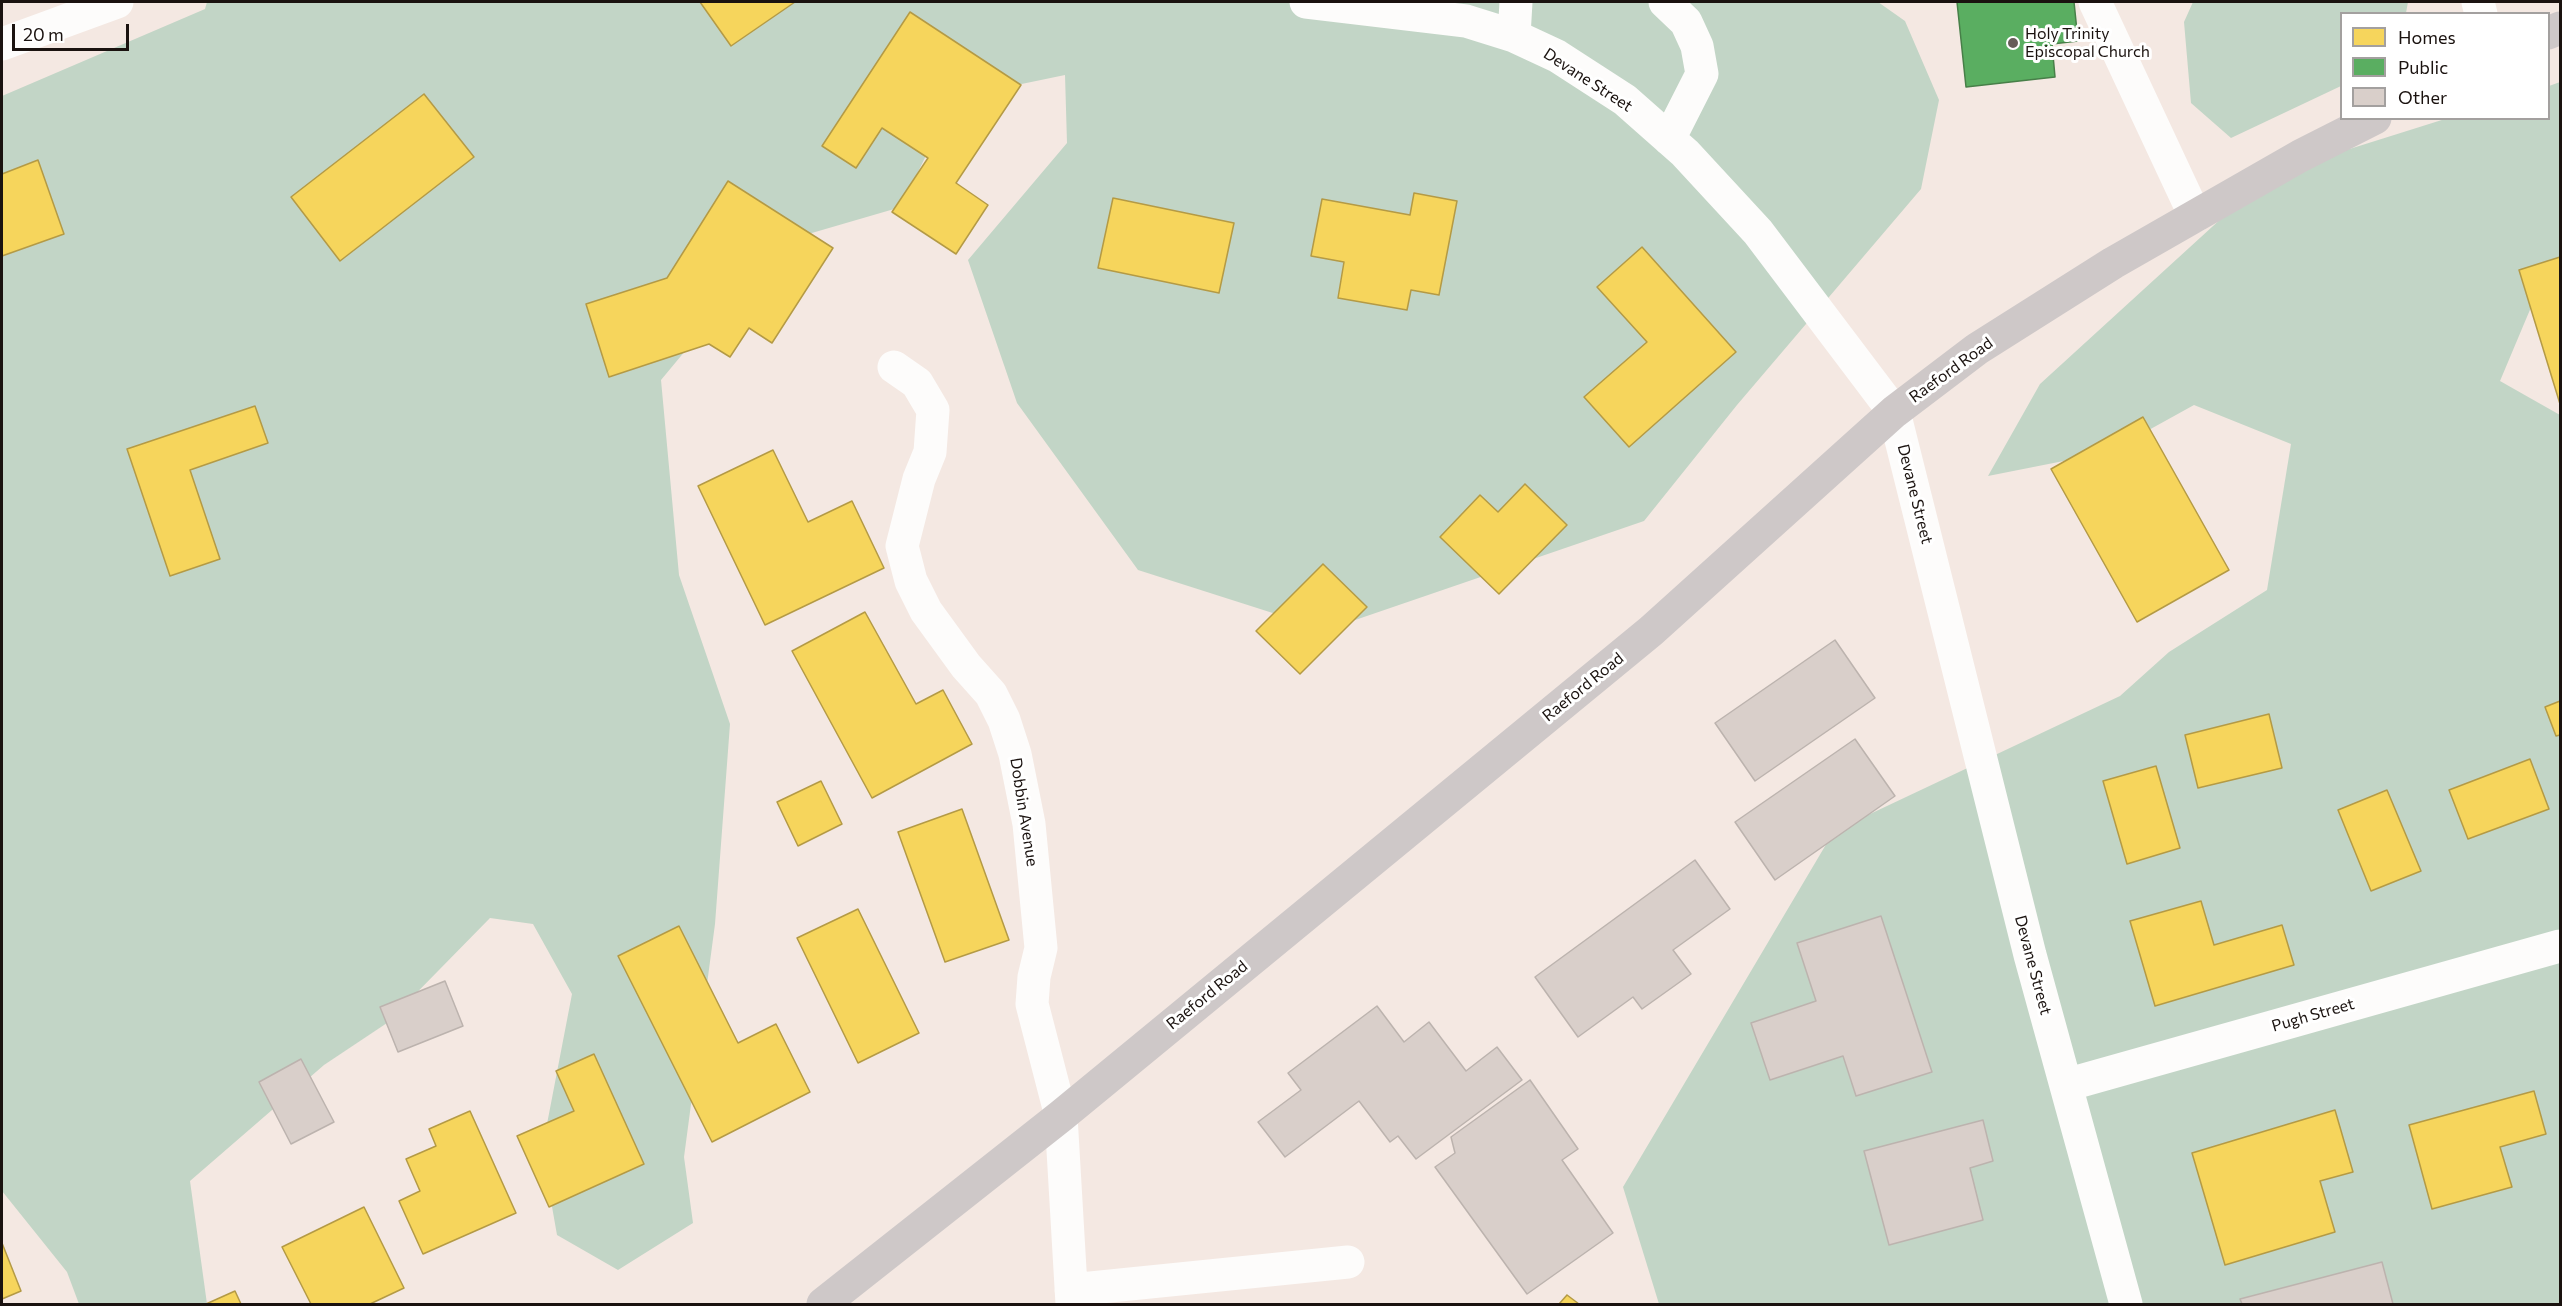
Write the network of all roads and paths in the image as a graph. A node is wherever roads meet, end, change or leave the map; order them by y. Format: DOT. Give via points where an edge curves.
graph roads {
  1 [pos="117,2"];
  2 [pos="1306,2"];
  3 [pos="1516,2"];
  4 [pos="1665,2"];
  5 [pos="2095,2"];
  6 [pos="1514,36"];
  7 [pos="2,44"];
  8 [pos="2370,120"];
  9 [pos="1669,139"];
  10 [pos="2195,216"];
  11 [pos="894,367"];
  12 [pos="1894,412"];
  13 [pos="2560,946"];
  14 [pos="2066,1085"];
  15 [pos="1061,1116"];
  16 [pos="1348,1262"];
  17 [pos="1072,1297"];
  18 [pos="823,1305"];
  19 [pos="2126,1305"];
  1 -- 7 [label="street"];
  2 -- 6 [label="street, Devane Street" via="1466,21"];
  3 -- 6 [label="street"];
  4 -- 9 [label="street" via="1686,22 1697,46 1702,74"];
  5 -- 10 [label="street"];
  6 -- 9 [label="street, Devane Street" via="1557,56 1625,100"];
  8 -- 10 [label="main road, Raeford Road"];
  9 -- 12 [label="street, Devane Street" via="1758,232"];
  10 -- 12 [label="main road, Raeford Road" via="2113,262 1977,349"];
  11 -- 15 [label="street, Dobbin Avenue" via="917,383 933,410 930,452 902,546 911,581 927,611 991,694 1015,754 1029,824 1041,948 1032,1004"];
  12 -- 14 [label="street, Devane Street"];
  12 -- 15 [label="main road, Raeford Road" via="1651,631"];
  13 -- 14 [label="street, Pugh Street"];
  14 -- 19 [label="street, Devane Street"];
  15 -- 17 [label="street, Dobbin Avenue"];
  15 -- 18 [label="main road, Raeford Road"];
  16 -- 17 [label="street"];
}
